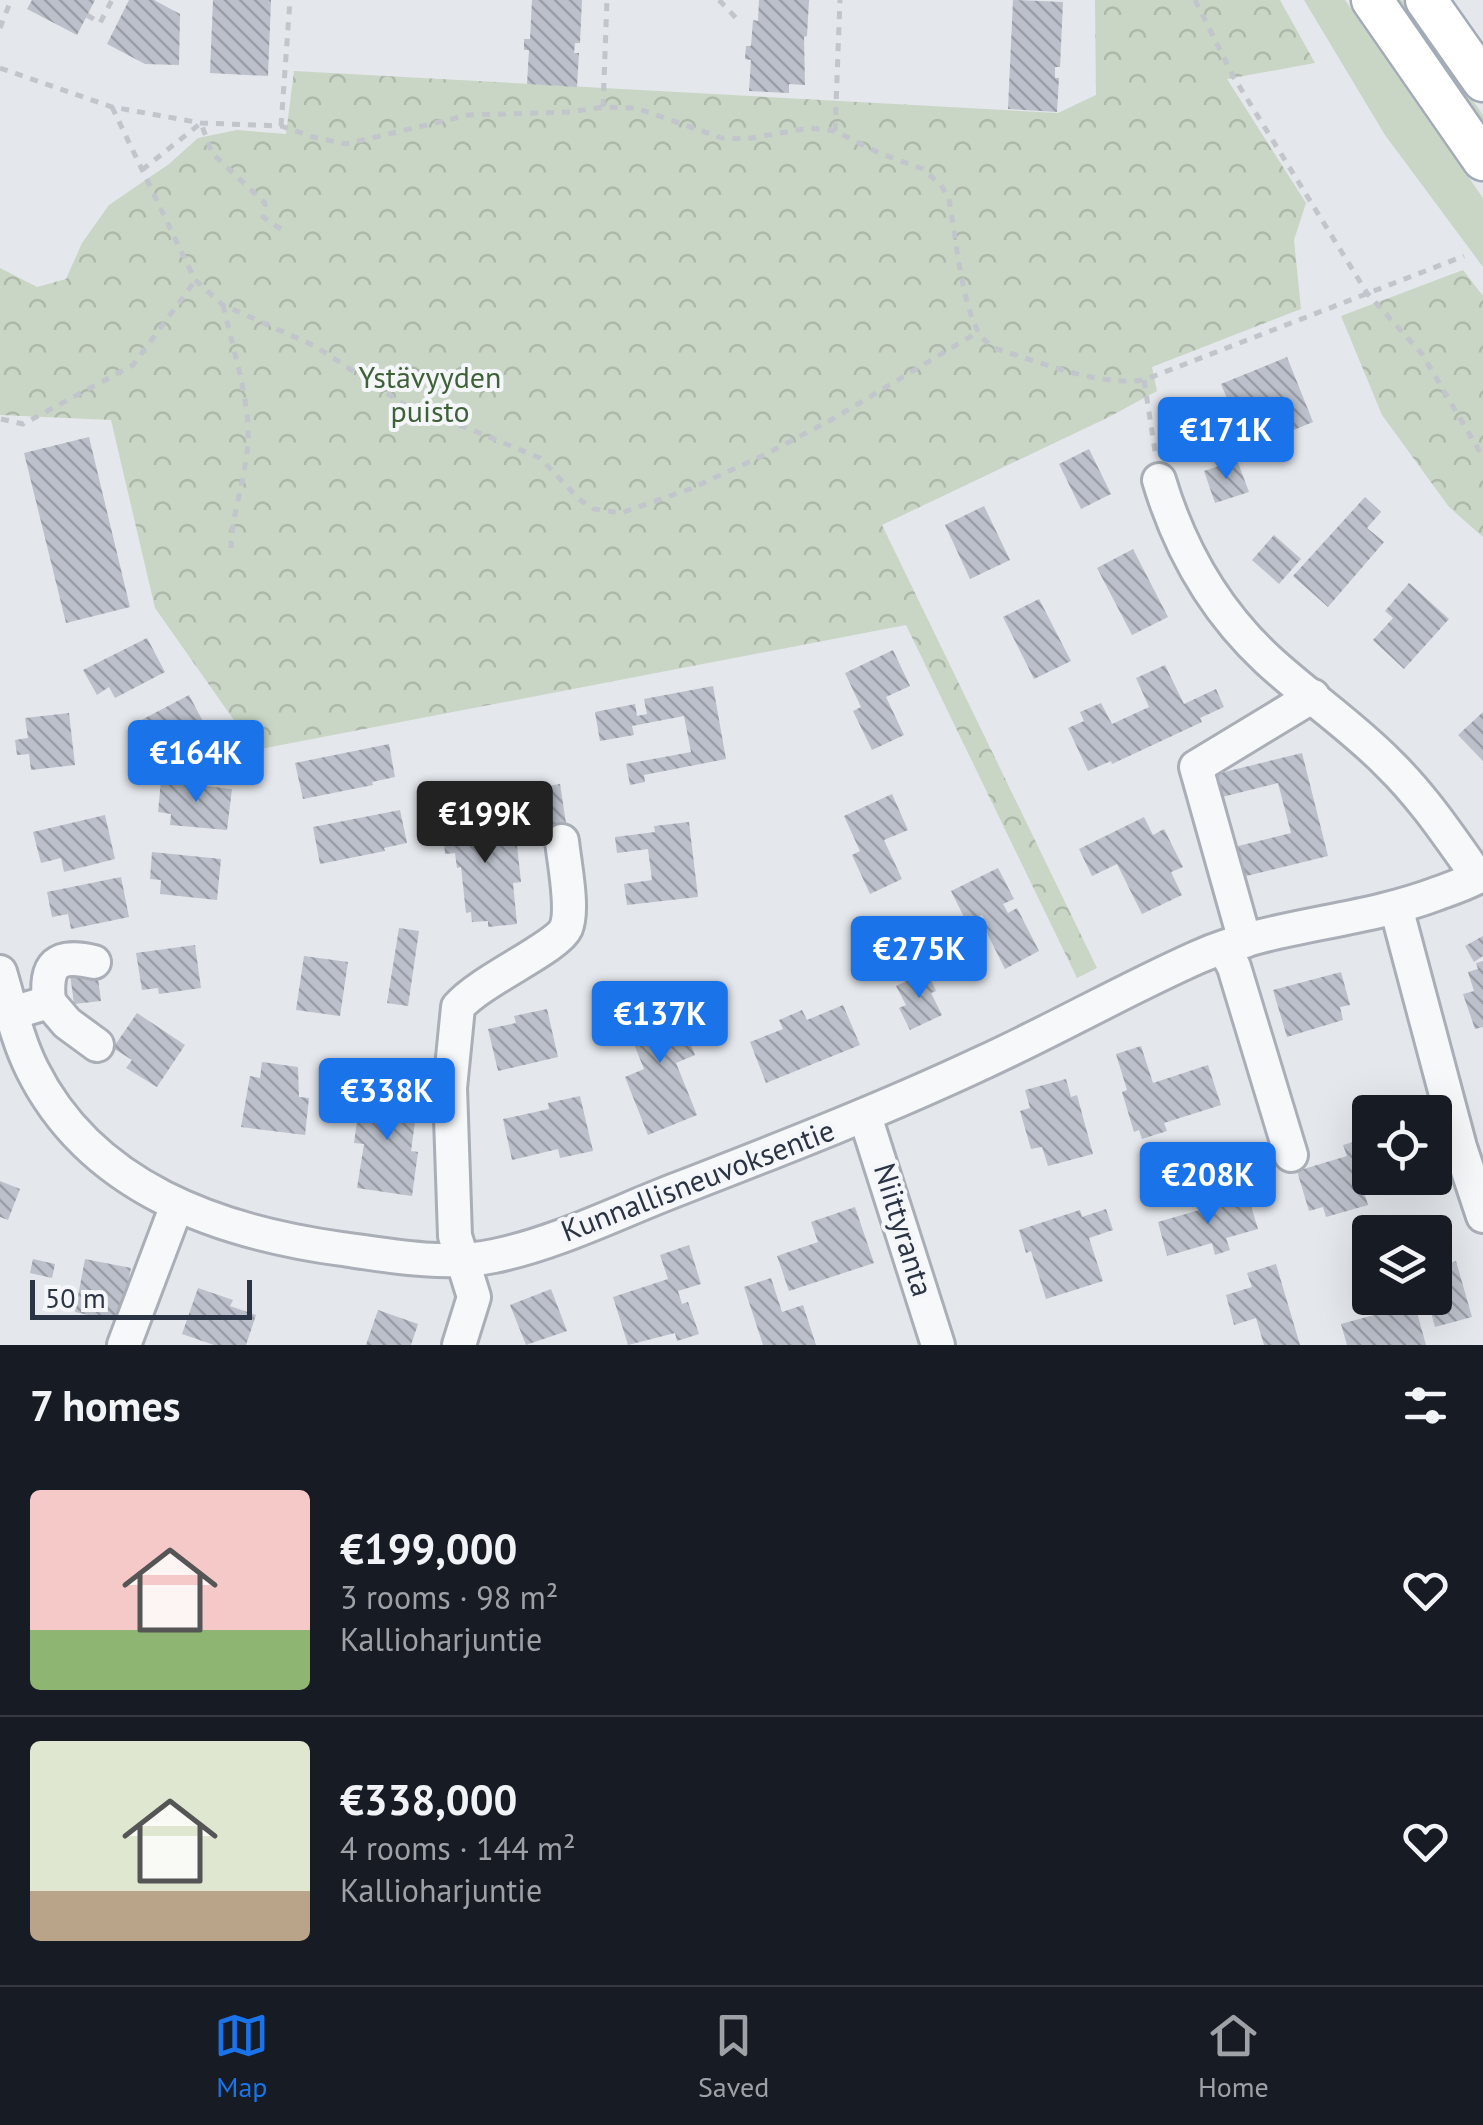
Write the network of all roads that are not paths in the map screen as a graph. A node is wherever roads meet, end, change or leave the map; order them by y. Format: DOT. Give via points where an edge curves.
graph roads {
  1 [pos="1372,0"];
  2 [pos="1426,0"];
  3 [pos="1483,81"];
  4 [pos="1483,160"];
  5 [pos="1160,480"];
  6 [pos="1313,696"];
  7 [pos="562,841"];
  8 [pos="1481,876"];
  9 [pos="1396,908"];
  10 [pos="1234,944"];
  11 [pos="94,962"];
  12 [pos="0,972"];
  13 [pos="49,1002"];
  14 [pos="12,1013"];
  15 [pos="97,1045"];
  16 [pos="13,1065"];
  17 [pos="865,1116"];
  18 [pos="1290,1155"];
  19 [pos="185,1209"];
  20 [pos="1483,1216"];
  21 [pos="461,1259"];
  22 [pos="124,1345"];
  23 [pos="143,1345"];
  24 [pos="460,1345"];
  25 [pos="938,1345"];
  1 -- 4 [label="main road"];
  2 -- 3 [label="main road"];
  5 -- 6 [label="street" via="1173,526 1212,596 1270,661"];
  6 -- 8 [label="street" via="1424,800"];
  6 -- 10 [label="street" via="1196,767"];
  7 -- 21 [label="street" via="566,927 458,1007 450,1088"];
  8 -- 9 [label="street, Kunnallisneuvoksentie"];
  9 -- 10 [label="street, Kunnallisneuvoksentie"];
  9 -- 20 [label="street"];
  10 -- 17 [label="street, Kunnallisneuvoksentie"];
  10 -- 18 [label="street" via="1234,968"];
  11 -- 13 [label="street" via="58,962 47,984"];
  12 -- 14 [label="street, Kunnallisneuvoksentie"];
  13 -- 14 [label="street"];
  13 -- 15 [label="street"];
  14 -- 16 [label="street, Kunnallisneuvoksentie"];
  16 -- 19 [label="street, Kunnallisneuvoksentie" via="93,1152"];
  17 -- 21 [label="street, Kunnallisneuvoksentie" via="551,1238"];
  17 -- 25 [label="street, Niittyranta"];
  19 -- 21 [label="street, Kunnallisneuvoksentie" via="302,1244"];
  19 -- 22 [label="street"];
  19 -- 23 [label="street"];
  21 -- 24 [label="street" via="474,1297"];
}
